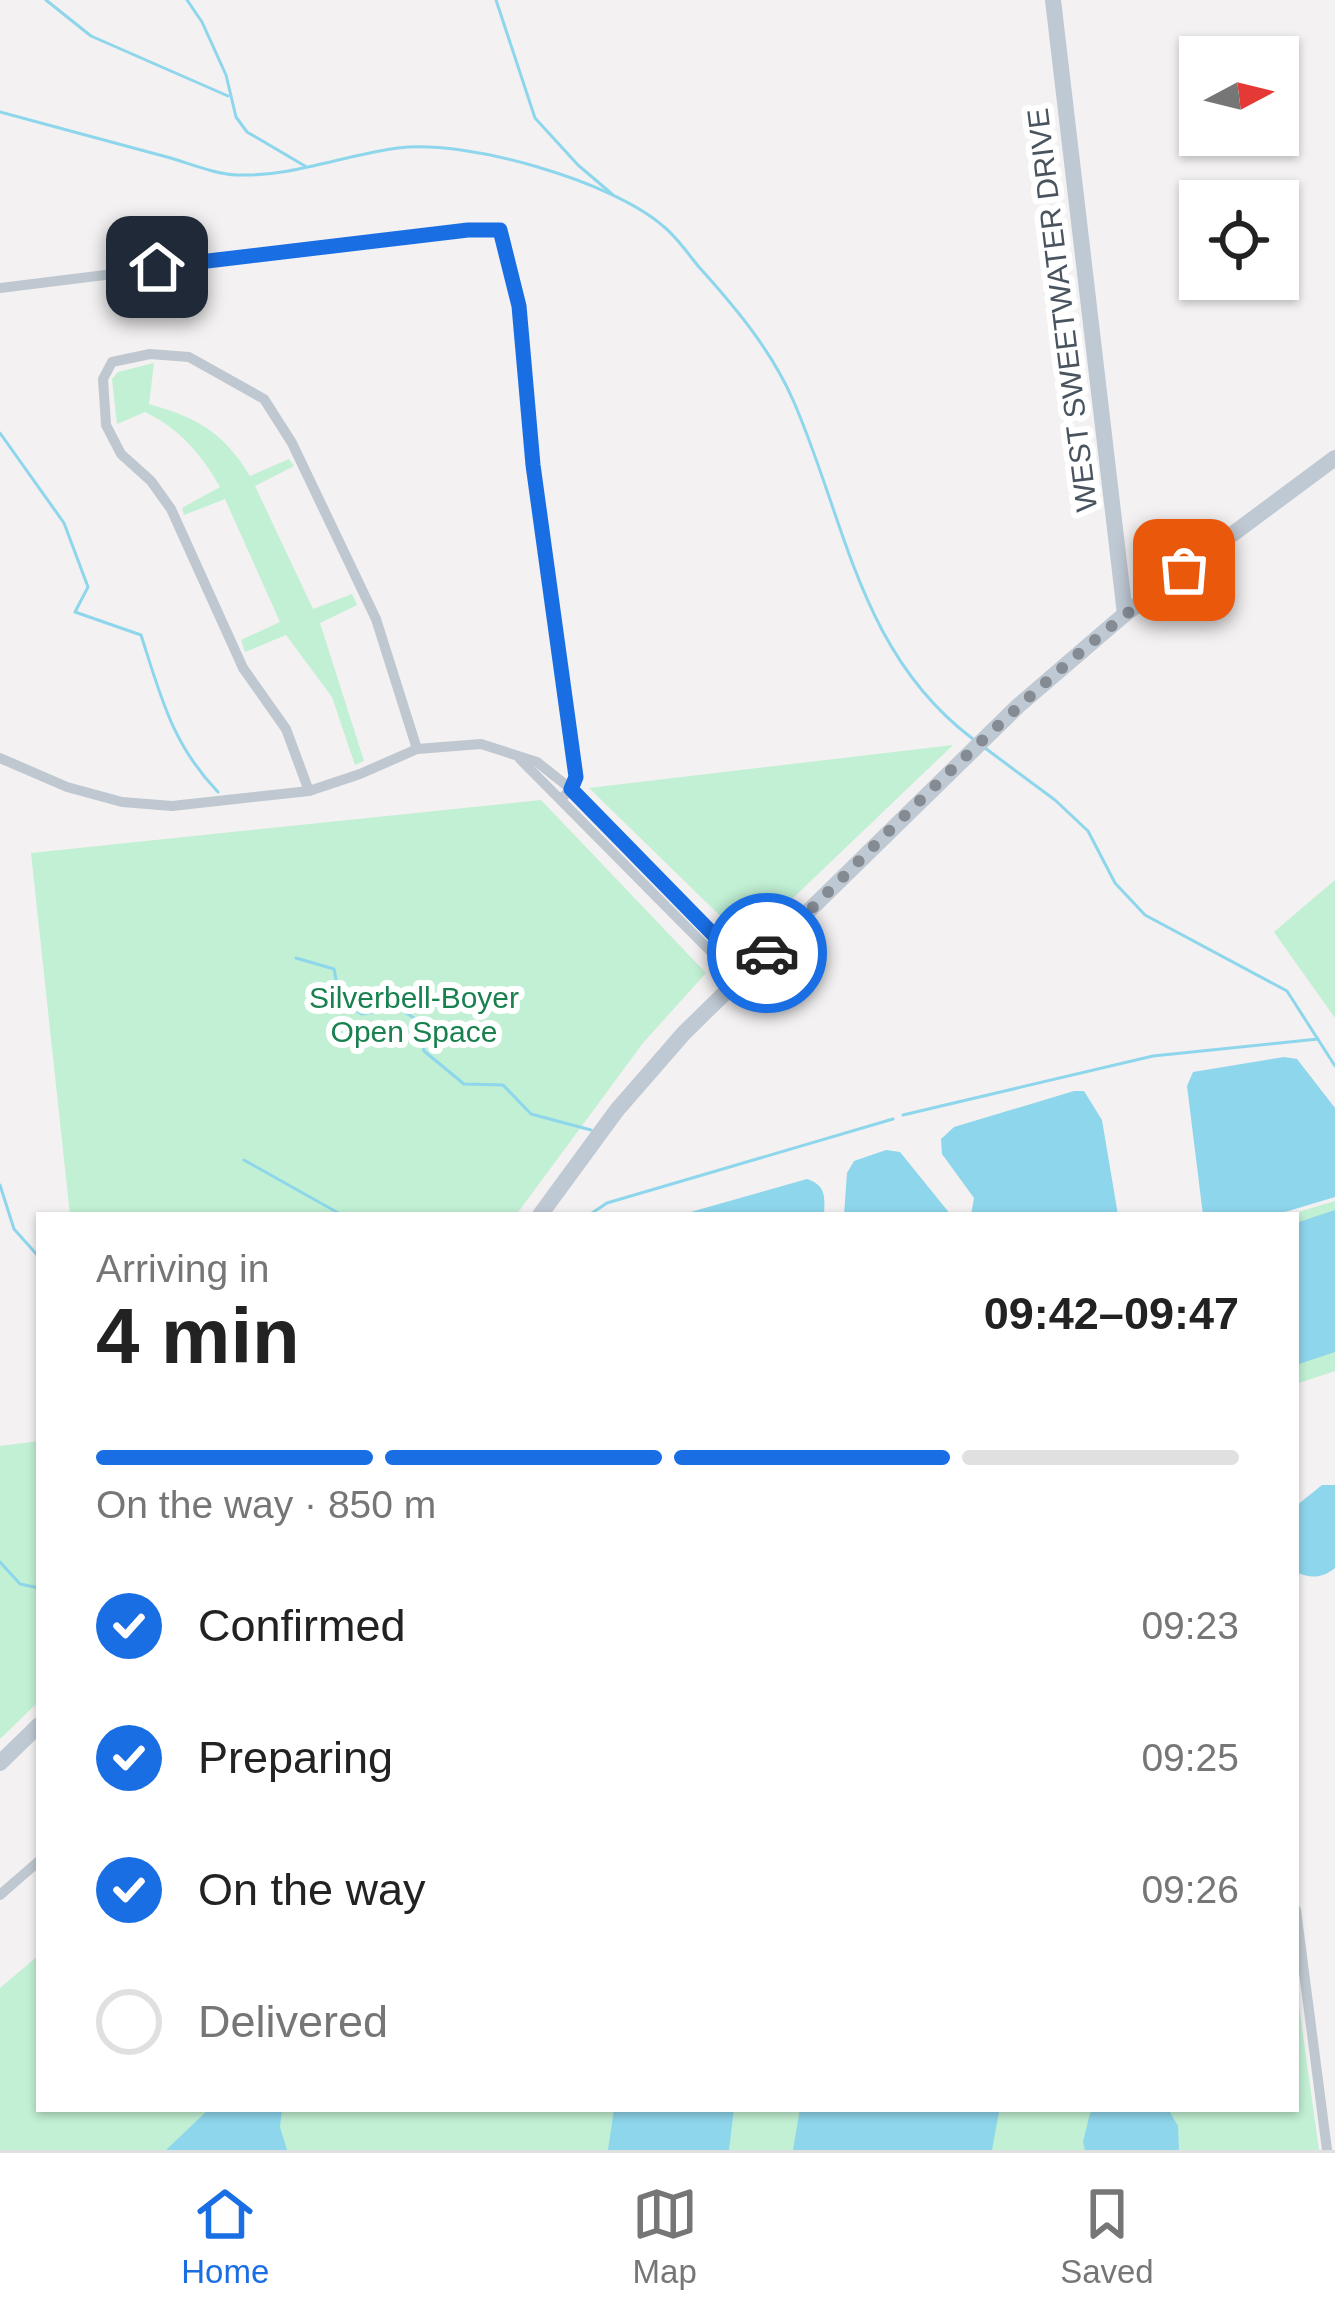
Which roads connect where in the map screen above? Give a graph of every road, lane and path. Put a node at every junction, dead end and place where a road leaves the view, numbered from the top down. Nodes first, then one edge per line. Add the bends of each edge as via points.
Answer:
1 (1053, 0) edge
2 (0, 288) edge
3 (1335, 458) edge
4 (1125, 614) junction
5 (417, 749) junction
6 (0, 758) edge
7 (309, 791) junction
8 (567, 794) junction
9 (744, 976) junction
10 (542, 1212) edge
11 (36, 1728) edge
12 (0, 1762) edge
13 (36, 1864) edge
14 (0, 1895) edge
15 (1299, 1933) edge
16 (1327, 2150) edge

1 - 4 main road, WEST SWEETWATER DRIVE
2 - 8 street via 500,230 519,306 576,777
3 - 4 main road
4 - 9 main road via 1018,706
5 - 7 street
5 - 7 street via 376,619 264,399 189,357 112,362 103,379 106,425 171,509 243,668 286,729
5 - 8 street via 481,744 537,762
6 - 7 street via 122,802 172,806
8 - 9 street
9 - 10 main road via 649,1071
11 - 12 main road
13 - 14 street
15 - 16 street

